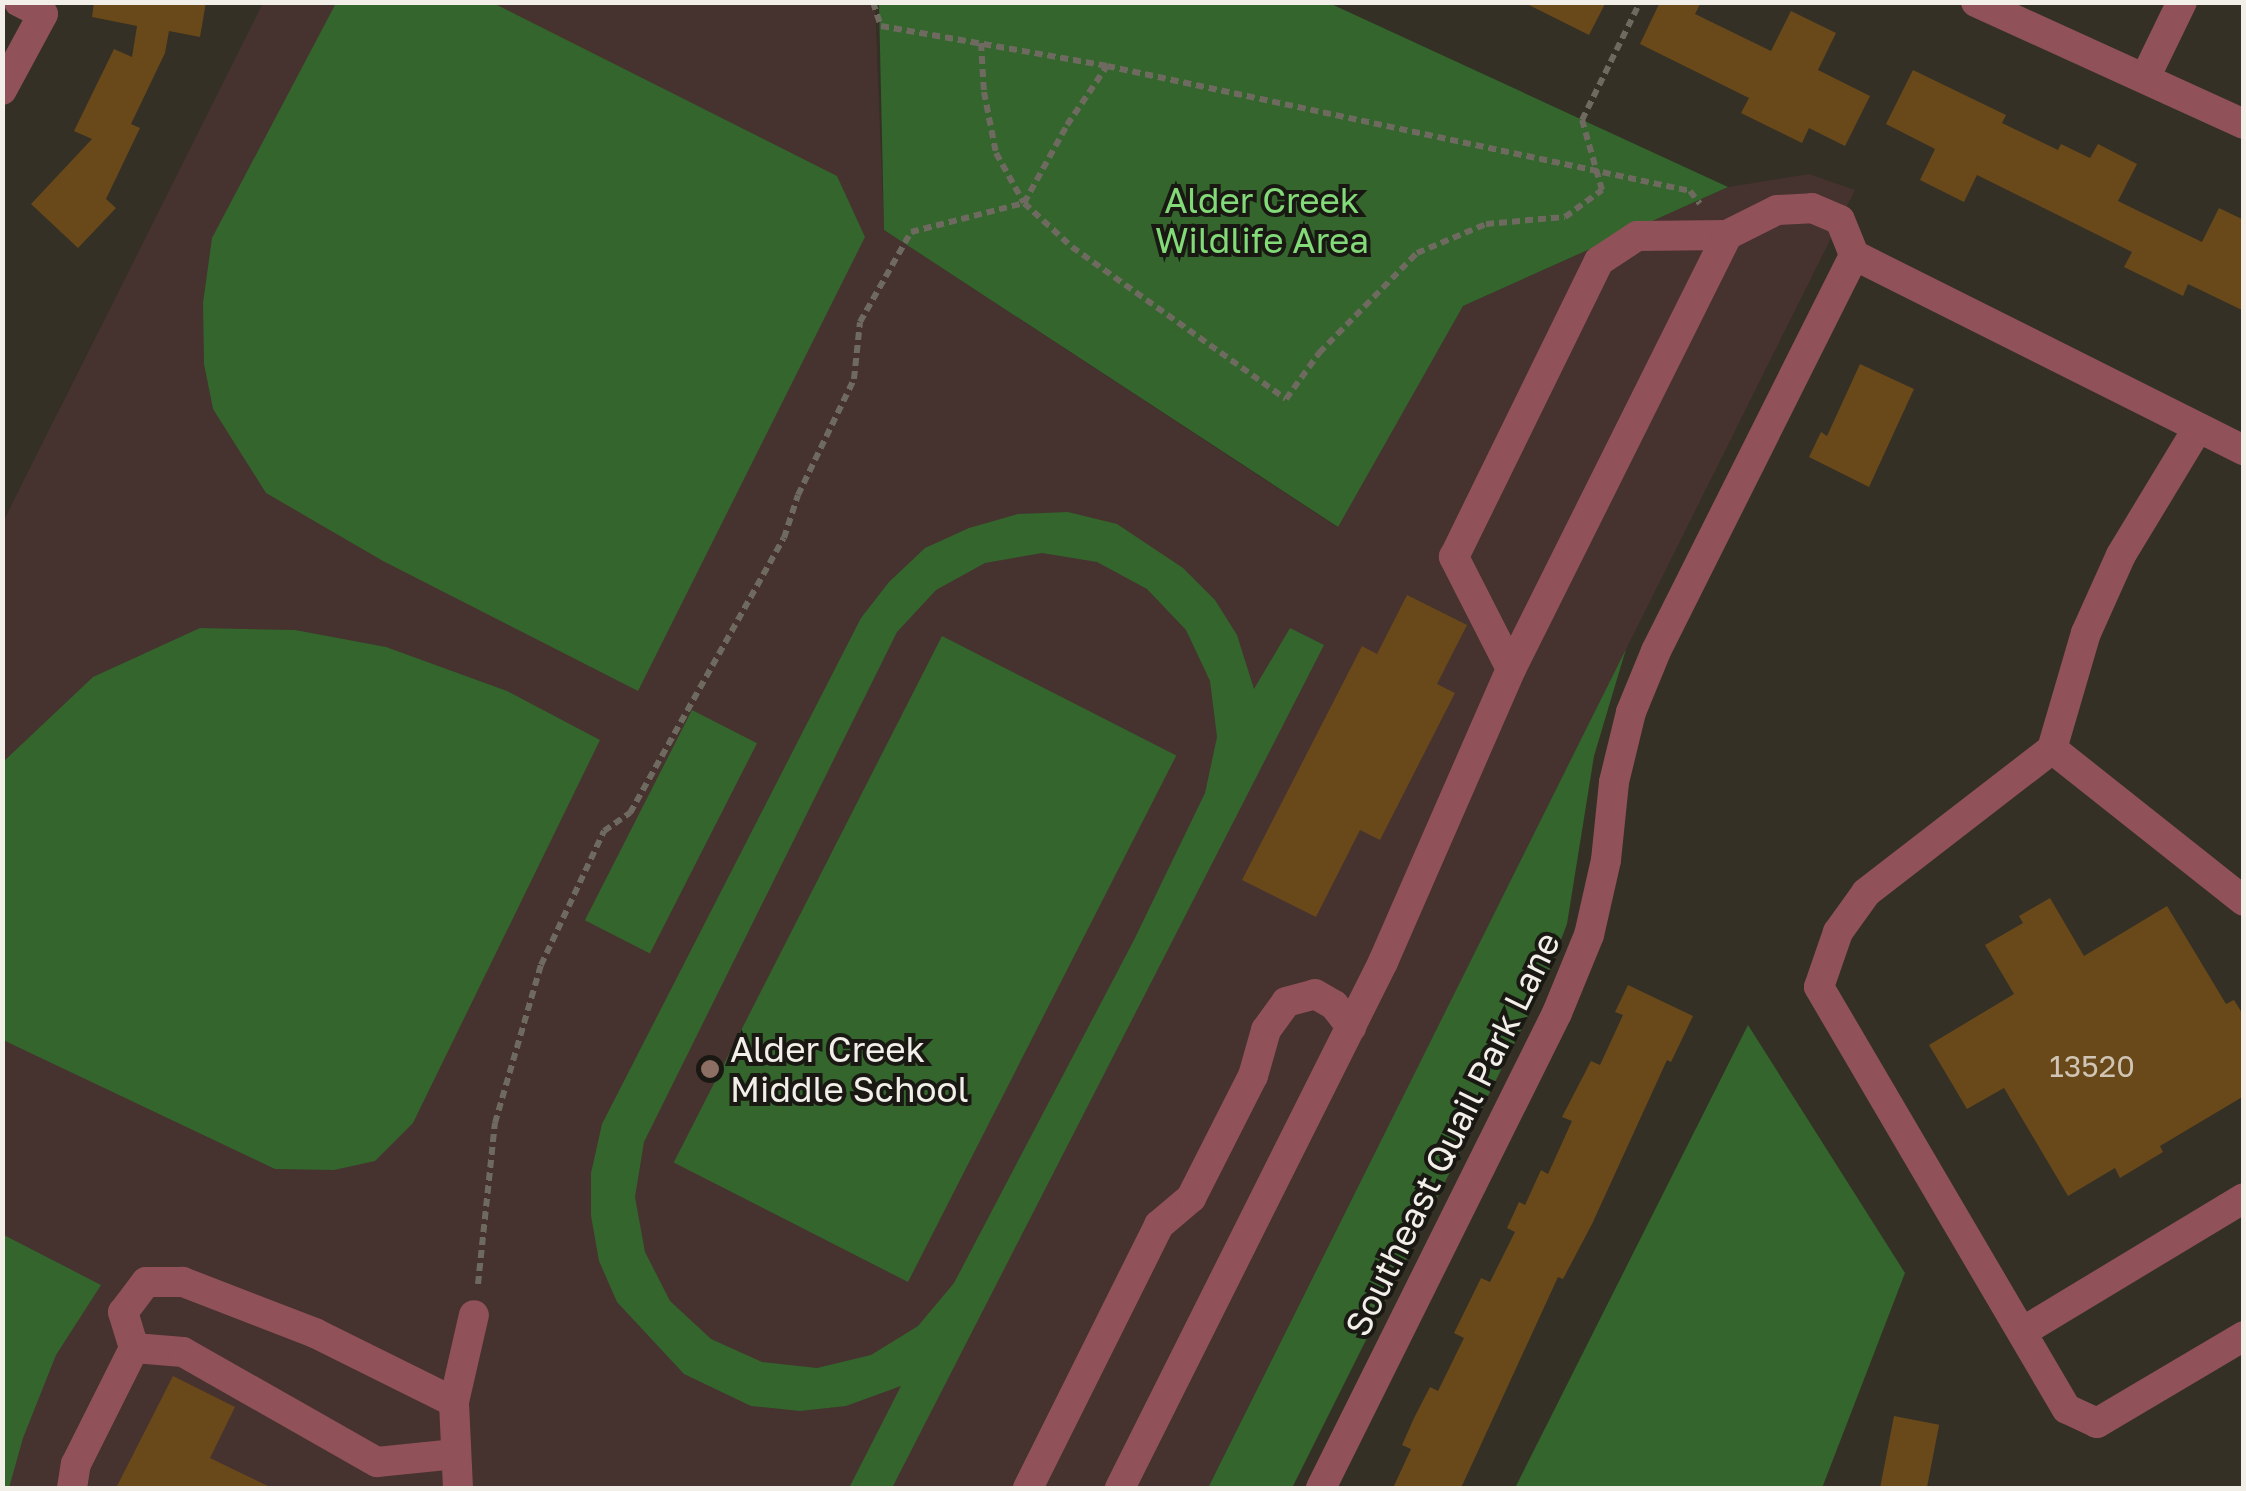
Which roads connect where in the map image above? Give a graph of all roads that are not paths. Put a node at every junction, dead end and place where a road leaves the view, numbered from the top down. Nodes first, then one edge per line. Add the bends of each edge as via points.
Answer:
1 (19, 2) edge
2 (1976, 2) edge
3 (2182, 2) edge
4 (2146, 76) junction
5 (2, 90) edge
6 (2244, 124) edge
7 (1727, 236) junction
8 (1854, 254) junction
9 (2198, 428) junction
10 (2244, 450) edge
11 (1511, 669) junction
12 (2052, 749) junction
13 (2244, 901) edge
14 (1351, 1027) junction
15 (2244, 1198) edge
16 (474, 1315) road end
17 (2022, 1332) junction
18 (2244, 1336) edge
19 (134, 1348) junction
20 (454, 1402) junction
21 (456, 1454) junction
22 (72, 1488) edge
23 (458, 1488) edge
24 (1028, 1488) edge
25 (1120, 1488) edge
26 (1321, 1488) edge

1 - 5 street via 42,14
2 - 4 street
3 - 4 street
4 - 6 street
7 - 8 street via 1777,210 1812,208 1840,220
7 - 11 street
7 - 11 street via 1638,236 1599,261 1454,557
8 - 9 street
8 - 26 street, Southeast Quail Park Lane via 1631,712 1589,935 1557,1013
9 - 10 street
9 - 12 street via 2121,555 2086,633
11 - 14 street
12 - 13 street
12 - 17 street via 1866,893 1838,932 1819,987
14 - 24 street via 1334,1005 1314,994 1286,1002 1266,1030 1252,1076 1190,1198 1160,1225
14 - 25 street
15 - 17 street
16 - 20 street
17 - 18 street via 2067,1409 2097,1423
19 - 20 street via 123,1312 146,1282 183,1282 314,1333
19 - 21 street via 184,1352 377,1462
19 - 22 street via 76,1464
20 - 21 street
21 - 23 street

